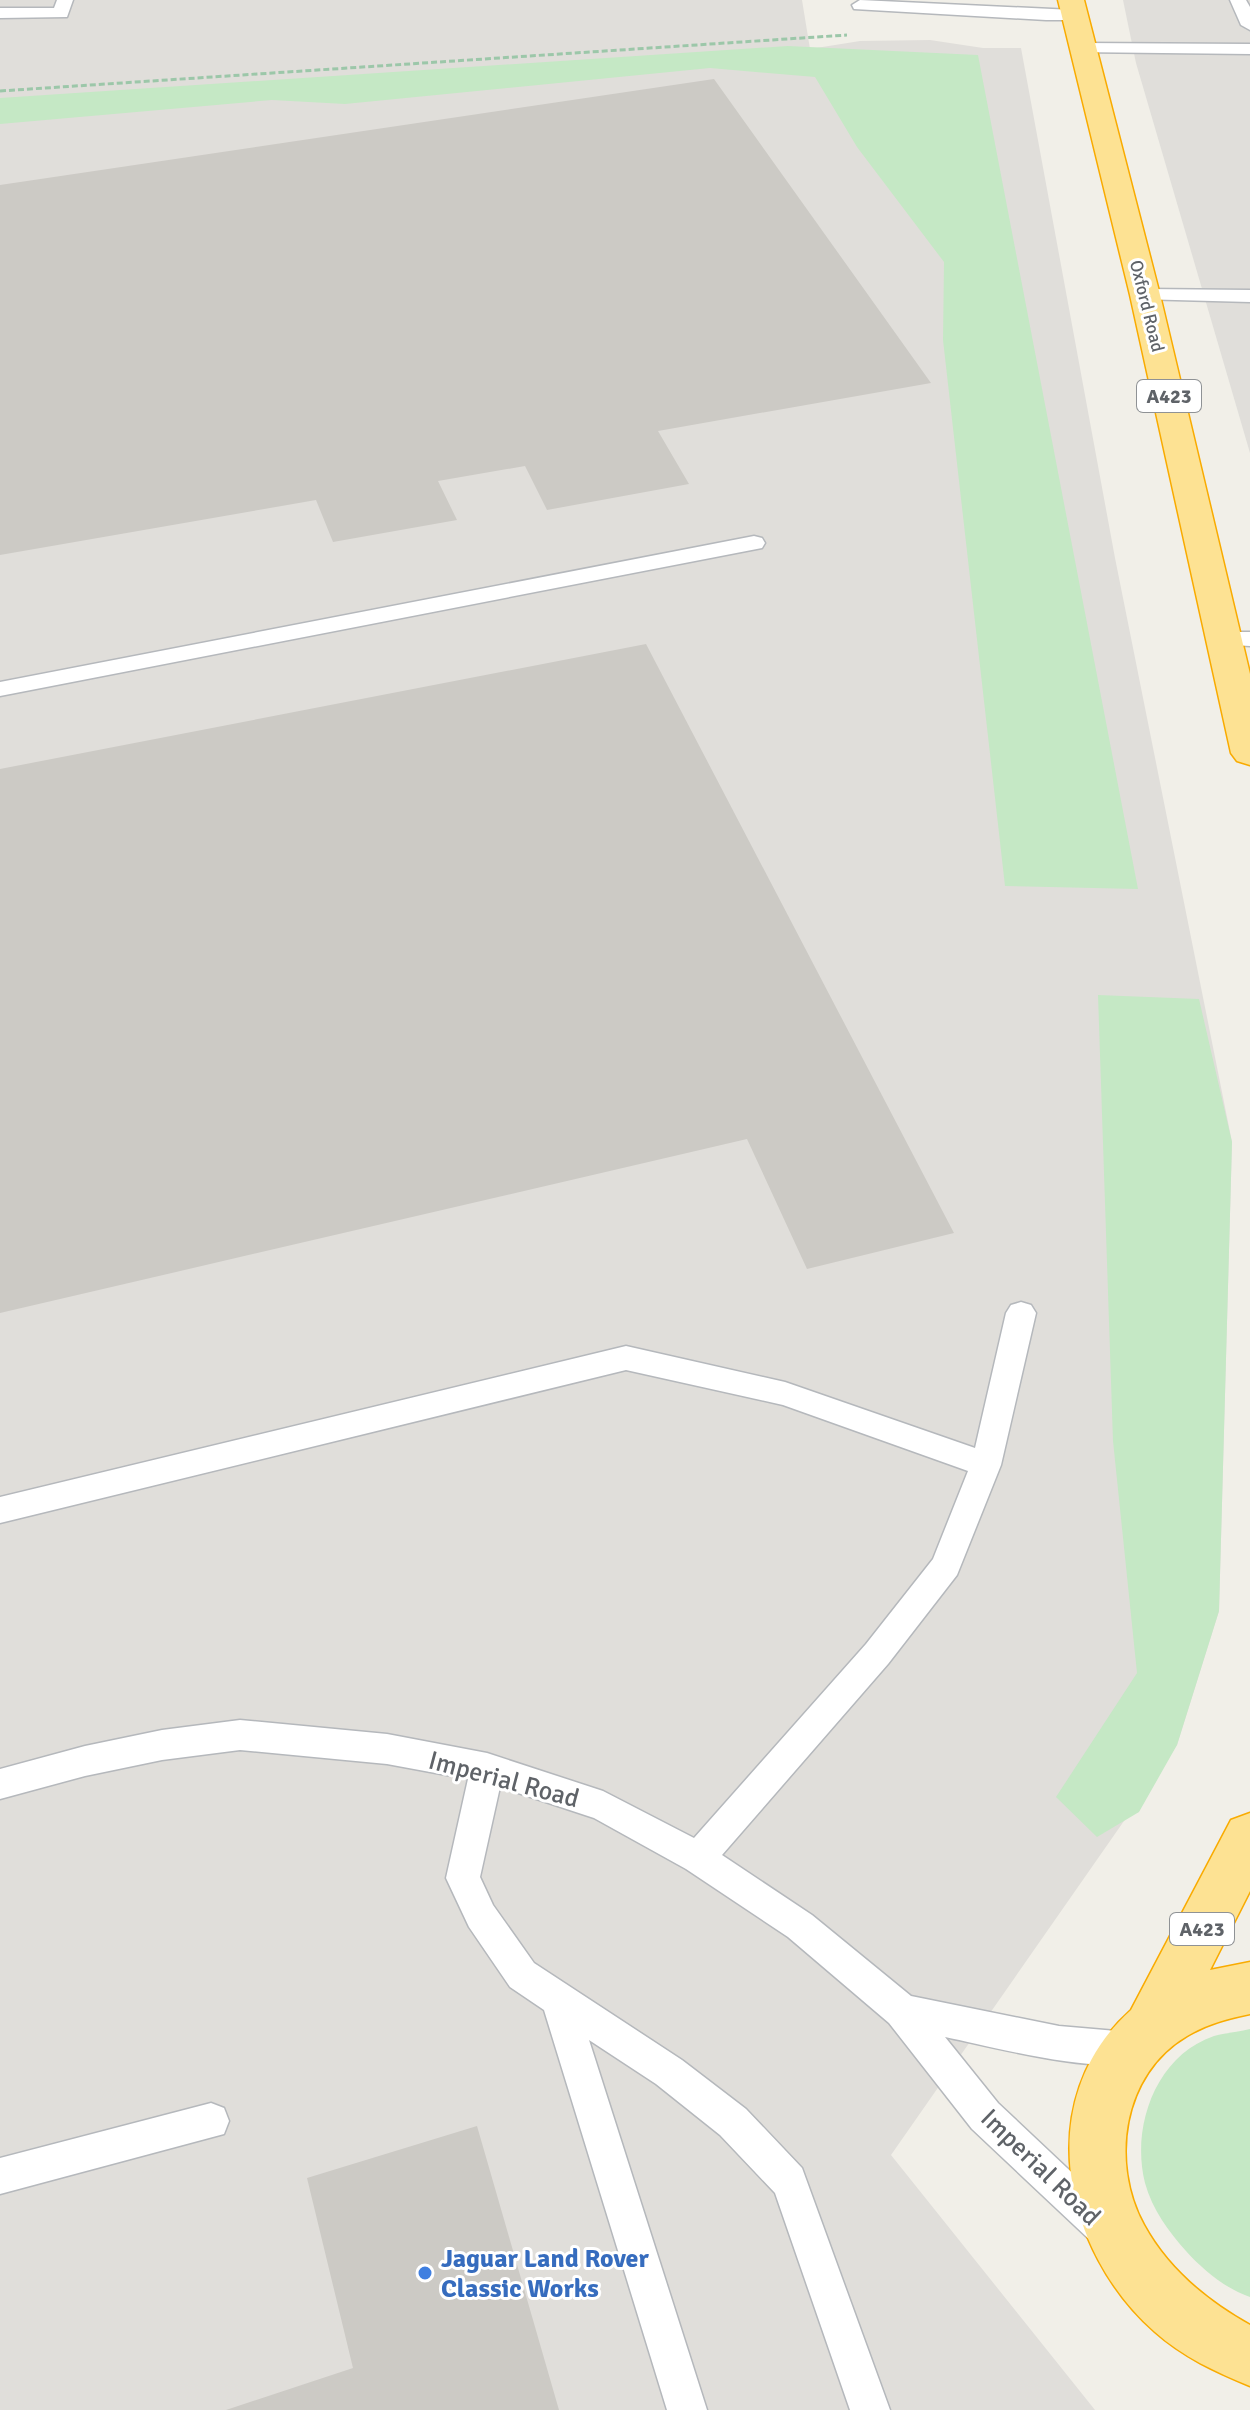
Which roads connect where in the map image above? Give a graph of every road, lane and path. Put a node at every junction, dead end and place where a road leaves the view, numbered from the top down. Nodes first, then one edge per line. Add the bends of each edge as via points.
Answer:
1 (65, 0) edge
2 (1238, 0) edge
3 (860, 5) dead end
4 (1072, 7) edge
5 (0, 13) edge
6 (1250, 25) edge
7 (853, 34) dead end
8 (1081, 48) junction
9 (1250, 49) edge
10 (0, 91) edge
11 (1145, 295) junction
12 (1250, 296) edge
13 (754, 543) dead end
14 (1238, 639) edge
15 (0, 689) edge
16 (1249, 738) edge
17 (1021, 1313) dead end
18 (986, 1465) junction
19 (0, 1510) edge
20 (487, 1768) junction
21 (0, 1784) edge
22 (1250, 1837) edge
23 (698, 1858) junction
24 (1250, 1988) edge
25 (559, 2001) junction
26 (902, 2011) junction
27 (1141, 2036) junction
28 (211, 2121) dead end
29 (0, 2176) edge
30 (1122, 2245) junction
31 (1250, 2356) edge
32 (687, 2410) edge
33 (870, 2410) edge

1 - 5 lane via 61,13
2 - 6 lane
3 - 4 lane via 1000,15
4 - 8 highway, Oxford Road / A423
7 - 10 path
8 - 9 lane
8 - 11 highway, Oxford Road / A423
11 - 12 lane
11 - 14 highway, Oxford Road / A423
13 - 15 lane
14 - 16 highway, Oxford Road / A423
17 - 18 lane
18 - 19 lane via 785,1394 626,1358
18 - 23 lane via 946,1566 877,1654
20 - 21 lane, Imperial Road via 387,1749 240,1735 162,1745
20 - 23 lane, Imperial Road via 603,1806
20 - 25 lane via 463,1878 481,1916 522,1975
22 - 27 highway, A423
23 - 26 lane, Imperial Road via 800,1926
24 - 27 highway via 1186,2003
25 - 32 lane
25 - 33 lane via 733,2122 789,2181
26 - 27 lane, Imperial Road via 1059,2043
26 - 30 lane, Imperial Road via 985,2116
27 - 30 highway via 1109,2082 1099,2120 1097,2161 1105,2203
28 - 29 lane
30 - 31 highway via 1175,2310 1209,2337

